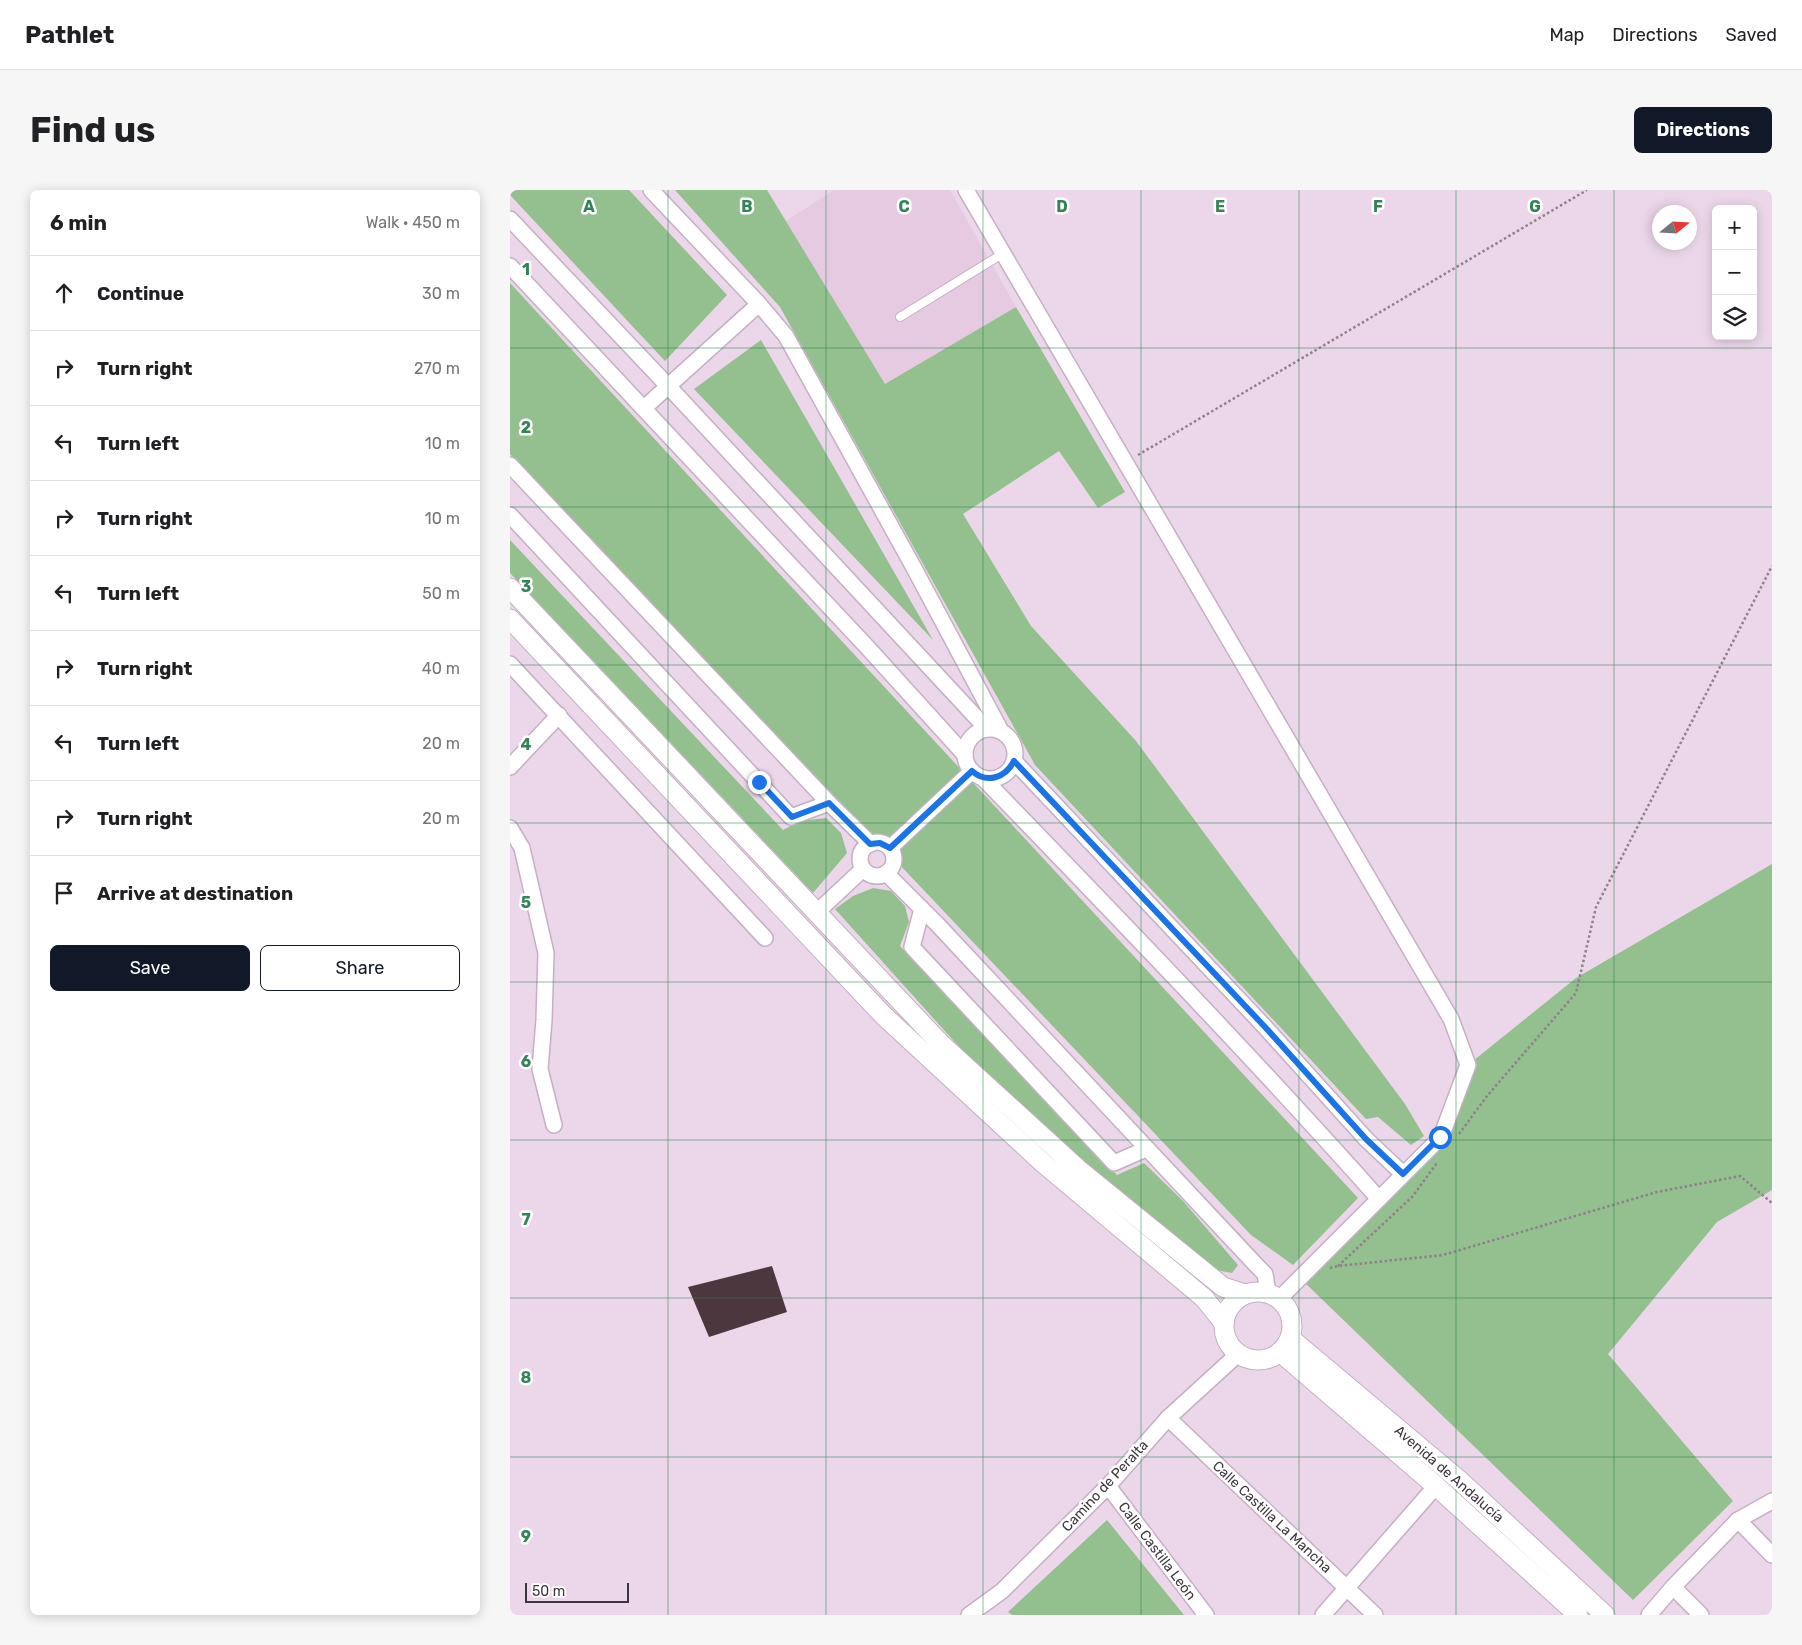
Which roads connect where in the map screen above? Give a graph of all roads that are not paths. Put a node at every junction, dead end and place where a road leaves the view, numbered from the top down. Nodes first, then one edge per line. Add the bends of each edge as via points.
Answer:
1 (651, 190) edge
2 (966, 190) edge
3 (510, 219) edge
4 (1002, 254) junction
5 (510, 266) edge
6 (759, 304) junction
7 (900, 317) dead end
8 (669, 387) junction
9 (644, 408) junction
10 (510, 465) edge
11 (510, 515) edge
12 (510, 588) edge
13 (510, 619) edge
14 (510, 664) edge
15 (559, 716) junction
16 (994, 730) junction
17 (965, 755) junction
18 (1014, 761) junction
19 (510, 767) edge
20 (977, 774) junction
21 (829, 803) junction
22 (510, 828) edge
23 (870, 844) junction
24 (890, 848) junction
25 (864, 869) junction
26 (886, 873) junction
27 (922, 909) junction
28 (816, 913) junction
29 (765, 938) dead end
30 (554, 1126) dead end
31 (1146, 1149) junction
32 (1403, 1174) junction
33 (1379, 1199) junction
34 (1245, 1294) junction
35 (1274, 1296) junction
36 (1224, 1323) junction
37 (1285, 1345) junction
38 (1238, 1354) junction
39 (1168, 1418) junction
40 (1108, 1486) junction
41 (1436, 1486) junction
42 (1772, 1501) edge
43 (1738, 1520) junction
44 (1772, 1555) edge
45 (1673, 1587) junction
46 (1347, 1588) junction
47 (974, 1614) edge
48 (1206, 1615) edge
49 (1323, 1615) edge
50 (1375, 1615) edge
51 (1578, 1615) edge
52 (1605, 1615) edge
53 (1649, 1615) edge
54 (1701, 1615) edge

1 - 6 street
2 - 4 street
3 - 8 street
4 - 7 lane
4 - 32 street via 1451,1019 1468,1065 1440,1137
5 - 9 street
6 - 8 street
6 - 16 street via 786,336 914,568
8 - 9 street
8 - 16 street
9 - 17 street
10 - 21 street
11 - 21 street via 792,817
12 - 28 street
13 - 36 street via 883,1015 1043,1163 1204,1298
14 - 15 street
15 - 19 street
15 - 29 street
16 - 17 street via 974,734 968,741
16 - 18 street via 1008,736 1014,744
17 - 20 street via 967,763
18 - 20 street via 1004,775 996,778
18 - 32 street via 1366,1139
20 - 24 street
20 - 33 street via 1161,962
21 - 23 street
22 - 30 street via 522,848 546,953 540,1069
23 - 24 street via 880,843
23 - 25 street via 860,859
24 - 26 street via 894,860
25 - 26 street via 875,876
25 - 28 street
26 - 27 street
27 - 31 street
27 - 31 street via 912,946 1114,1163
28 - 34 street via 941,1044 1078,1169 1223,1287
31 - 35 street via 1264,1274
32 - 33 street
33 - 35 street
34 - 35 street via 1253,1292
34 - 36 street via 1230,1306
35 - 37 street via 1286,1307 1290,1317 1292,1327
36 - 38 street via 1225,1335
37 - 38 street via 1270,1358 1248,1359
37 - 41 street, Avenida de Andalucía
37 - 52 street, Avenida de Andalucía via 1460,1480
38 - 39 street, Camino de Peralta
39 - 40 street, Camino de Peralta
39 - 46 street, Calle Castilla La Mancha
40 - 47 street, Camino de Peralta
40 - 48 street, Calle Castilla León
41 - 46 street
41 - 51 street, Avenida de Andalucía
42 - 43 street
43 - 44 street
43 - 45 street
45 - 53 street
45 - 54 street
46 - 49 street
46 - 50 street, Calle Castilla La Mancha

